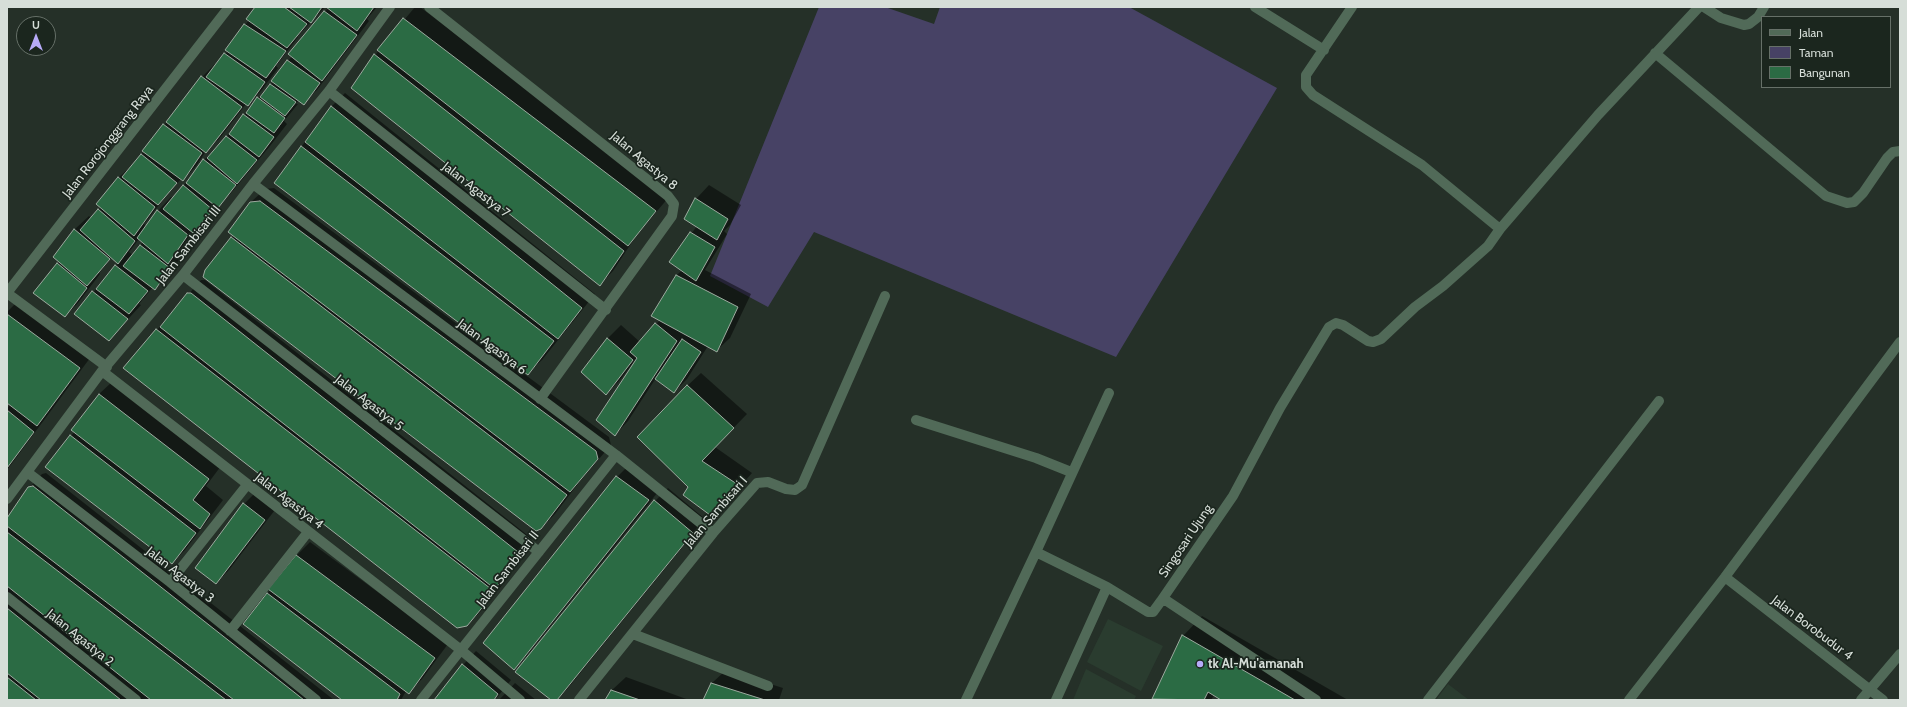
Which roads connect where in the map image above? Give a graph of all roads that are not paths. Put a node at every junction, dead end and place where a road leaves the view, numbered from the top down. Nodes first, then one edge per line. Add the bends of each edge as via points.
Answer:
1 (390, 7) edge
2 (428, 7) edge
3 (1255, 7) edge
4 (1352, 7) edge
5 (1699, 7) edge
6 (1704, 7) edge
7 (1764, 7) edge
8 (226, 8) edge
9 (1324, 50) junction
10 (1655, 53) junction
11 (329, 91) junction
12 (1899, 150) edge
13 (253, 184) junction
14 (1500, 229) junction
15 (183, 275) junction
16 (7, 293) edge
17 (885, 296) dead end
18 (606, 310) junction
19 (1900, 342) edge
20 (104, 369) junction
21 (1109, 393) dead end
22 (540, 399) junction
23 (1659, 401) dead end
24 (916, 420) dead end
25 (616, 455) junction
26 (27, 472) junction
27 (1071, 472) junction
28 (247, 485) junction
29 (7, 499) edge
30 (308, 532) junction
31 (713, 532) junction
32 (539, 552) junction
33 (1036, 552) junction
34 (1725, 577) junction
35 (170, 582) junction
36 (1107, 587) junction
37 (7, 597) edge
38 (1161, 602) junction
39 (230, 631) junction
40 (633, 634) junction
41 (461, 650) junction
42 (1900, 654) edge
43 (768, 686) dead end
44 (1870, 689) junction
45 (136, 700) edge
46 (316, 700) edge
47 (421, 700) edge
48 (520, 700) edge
49 (579, 700) edge
50 (966, 700) edge
51 (1056, 700) edge
52 (1316, 700) edge
53 (1428, 700) edge
54 (1629, 700) edge
55 (1861, 700) edge
56 (1883, 700) edge

1 - 11 street, Jalan Sambisari III
2 - 18 street, Jalan Agastya 8 via 668,196 674,204 672,216
3 - 9 street
4 - 9 street
5 - 10 street
6 - 7 street via 1721,18 1744,25 1758,17
8 - 16 street, Jalan Rorojonggrang Raya
9 - 14 street via 1306,75 1306,87 1422,165
10 - 12 street via 1826,196 1847,203 1854,202 1887,158
10 - 14 street via 1598,114
11 - 13 street, Jalan Sambisari III
11 - 18 street, Jalan Agastya 7
13 - 15 street, Jalan Sambisari III
13 - 22 street, Jalan Agastya 6
14 - 38 street, Singosari Ujung via 1476,258 1415,307 1381,339 1368,341 1336,323 1329,327 1280,408 1233,496
15 - 20 street, Jalan Sambisari III
15 - 32 street, Jalan Agastya 5
16 - 20 street, Jalan Agastya 4
17 - 31 street, Jalan Sambisari I via 802,485 795,490 768,482 757,483
18 - 22 street, Jalan Agastya 8
19 - 34 street
20 - 26 street, Jalan Sambisari III
20 - 28 street, Jalan Agastya 4
21 - 27 street
22 - 25 street, Jalan Agastya 6
23 - 53 street
24 - 27 street via 1036,458
25 - 31 street, Jalan Agastya 6
25 - 32 street, Jalan Sambisari II
26 - 29 street, Jalan Sambisari III
26 - 35 street, Jalan Agastya 3
27 - 33 street
28 - 30 street, Jalan Agastya 4
28 - 35 street
30 - 39 street
30 - 41 street, Jalan Agastya 4
31 - 40 street, Jalan Sambisari I
32 - 41 street, Jalan Sambisari II
33 - 36 street
33 - 50 street
34 - 44 street, Jalan Borobudur 4
34 - 54 street
35 - 39 street, Jalan Agastya 3
36 - 38 street via 1148,612 1153,612
36 - 51 street
37 - 45 street, Jalan Agastya 2
38 - 52 street via 1167,602
39 - 46 street, Jalan Agastya 3
40 - 43 street
40 - 49 street, Jalan Sambisari I
41 - 47 street, Jalan Sambisari II
41 - 48 street, Jalan Agastya 4
42 - 44 street
44 - 55 street
44 - 56 street, Jalan Borobudur 4

